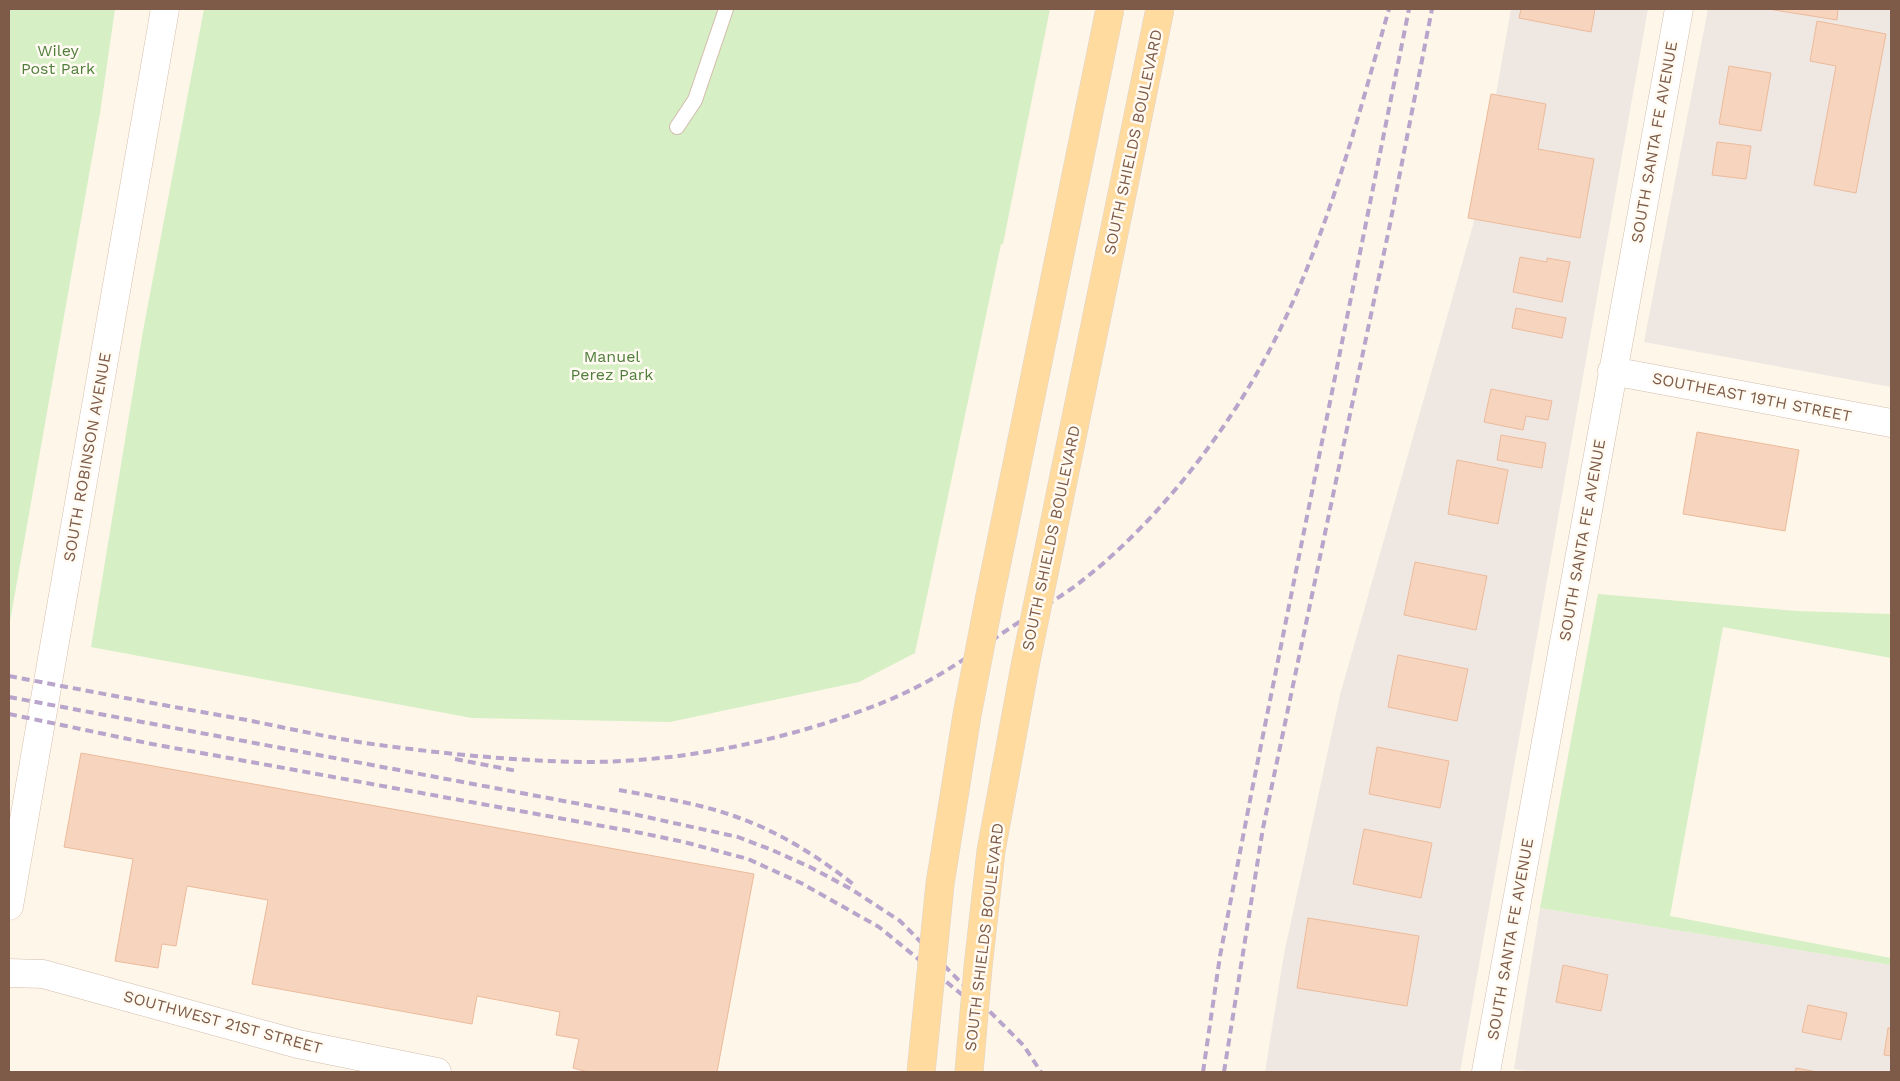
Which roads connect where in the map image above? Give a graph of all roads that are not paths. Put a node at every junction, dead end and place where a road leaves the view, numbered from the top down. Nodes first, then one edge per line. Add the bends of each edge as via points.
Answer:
1 (165, 9) edge
2 (726, 9) edge
3 (1110, 9) edge
4 (1160, 9) edge
5 (1679, 9) edge
6 (677, 127) dead end
7 (1612, 371) junction
8 (1891, 423) edge
9 (9, 906) edge
10 (9, 973) edge
11 (437, 1072) edge
12 (921, 1072) edge
13 (969, 1072) edge
14 (1486, 1072) edge

1 - 9 street, SOUTH ROBINSON AVENUE
2 - 6 lane via 695,100
3 - 12 main road, bridge via 967,715 940,884
4 - 13 main road, SOUTH SHIELDS BOULEVARD, bridge via 1025,666 993,841
5 - 7 street, SOUTH SANTA FE AVENUE
7 - 8 street, SOUTHEAST 19TH STREET
7 - 14 street, SOUTH SANTA FE AVENUE
10 - 11 street, SOUTHWEST 21ST STREET via 43,974 298,1044

